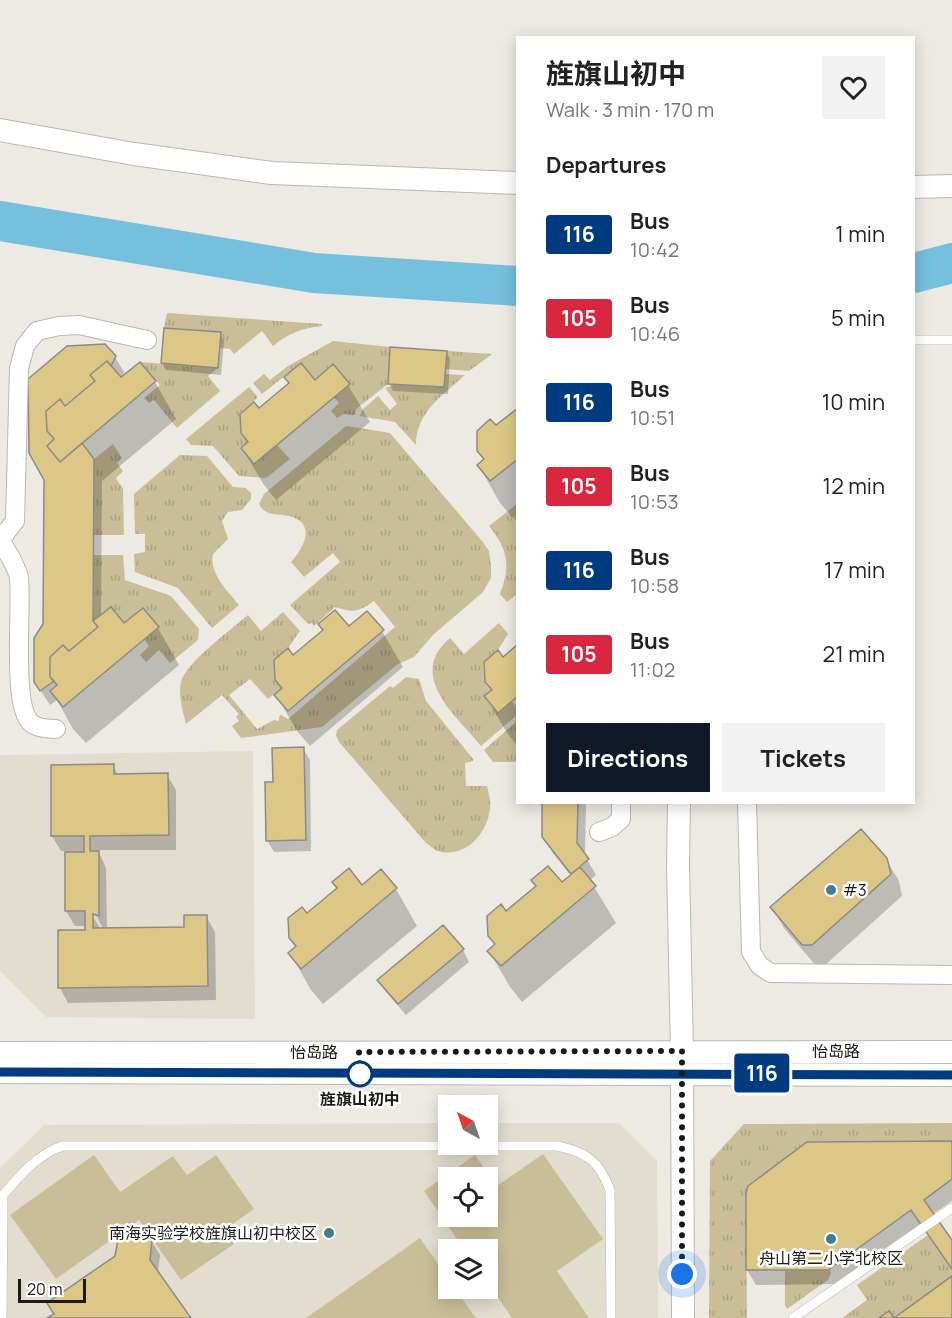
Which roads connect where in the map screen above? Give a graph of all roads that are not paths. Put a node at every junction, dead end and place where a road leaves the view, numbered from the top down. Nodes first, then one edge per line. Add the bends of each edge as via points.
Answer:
1 (0, 130) edge
2 (516, 183) edge
3 (952, 186) edge
4 (915, 187) edge
5 (147, 340) dead end
6 (915, 340) edge
7 (952, 340) edge
8 (0, 540) edge
9 (56, 729) dead end
10 (621, 804) edge
11 (679, 804) edge
12 (747, 804) edge
13 (599, 831) dead end
14 (952, 975) edge
15 (952, 1052) edge
16 (0, 1053) edge
17 (682, 1062) junction
18 (0, 1072) edge
19 (952, 1075) edge
20 (952, 1208) edge
21 (2, 1318) edge
22 (611, 1318) edge
23 (683, 1318) edge
24 (793, 1318) edge

1 - 2 street via 272,173
3 - 4 street
5 - 8 street via 79,325 37,331 25,346 19,368 15,521
6 - 7 lane
8 - 9 street via 19,576 24,713 31,723
10 - 13 street via 621,819
11 - 17 street
12 - 14 street via 752,952 760,966 771,973
15 - 17 street, 怡岛路
16 - 17 street, 怡岛路
17 - 18 street via 204,1074
17 - 19 street
17 - 23 street
20 - 24 lane
21 - 22 lane via 3,1195 34,1162 62,1146 557,1146 584,1153 605,1175 610,1190

